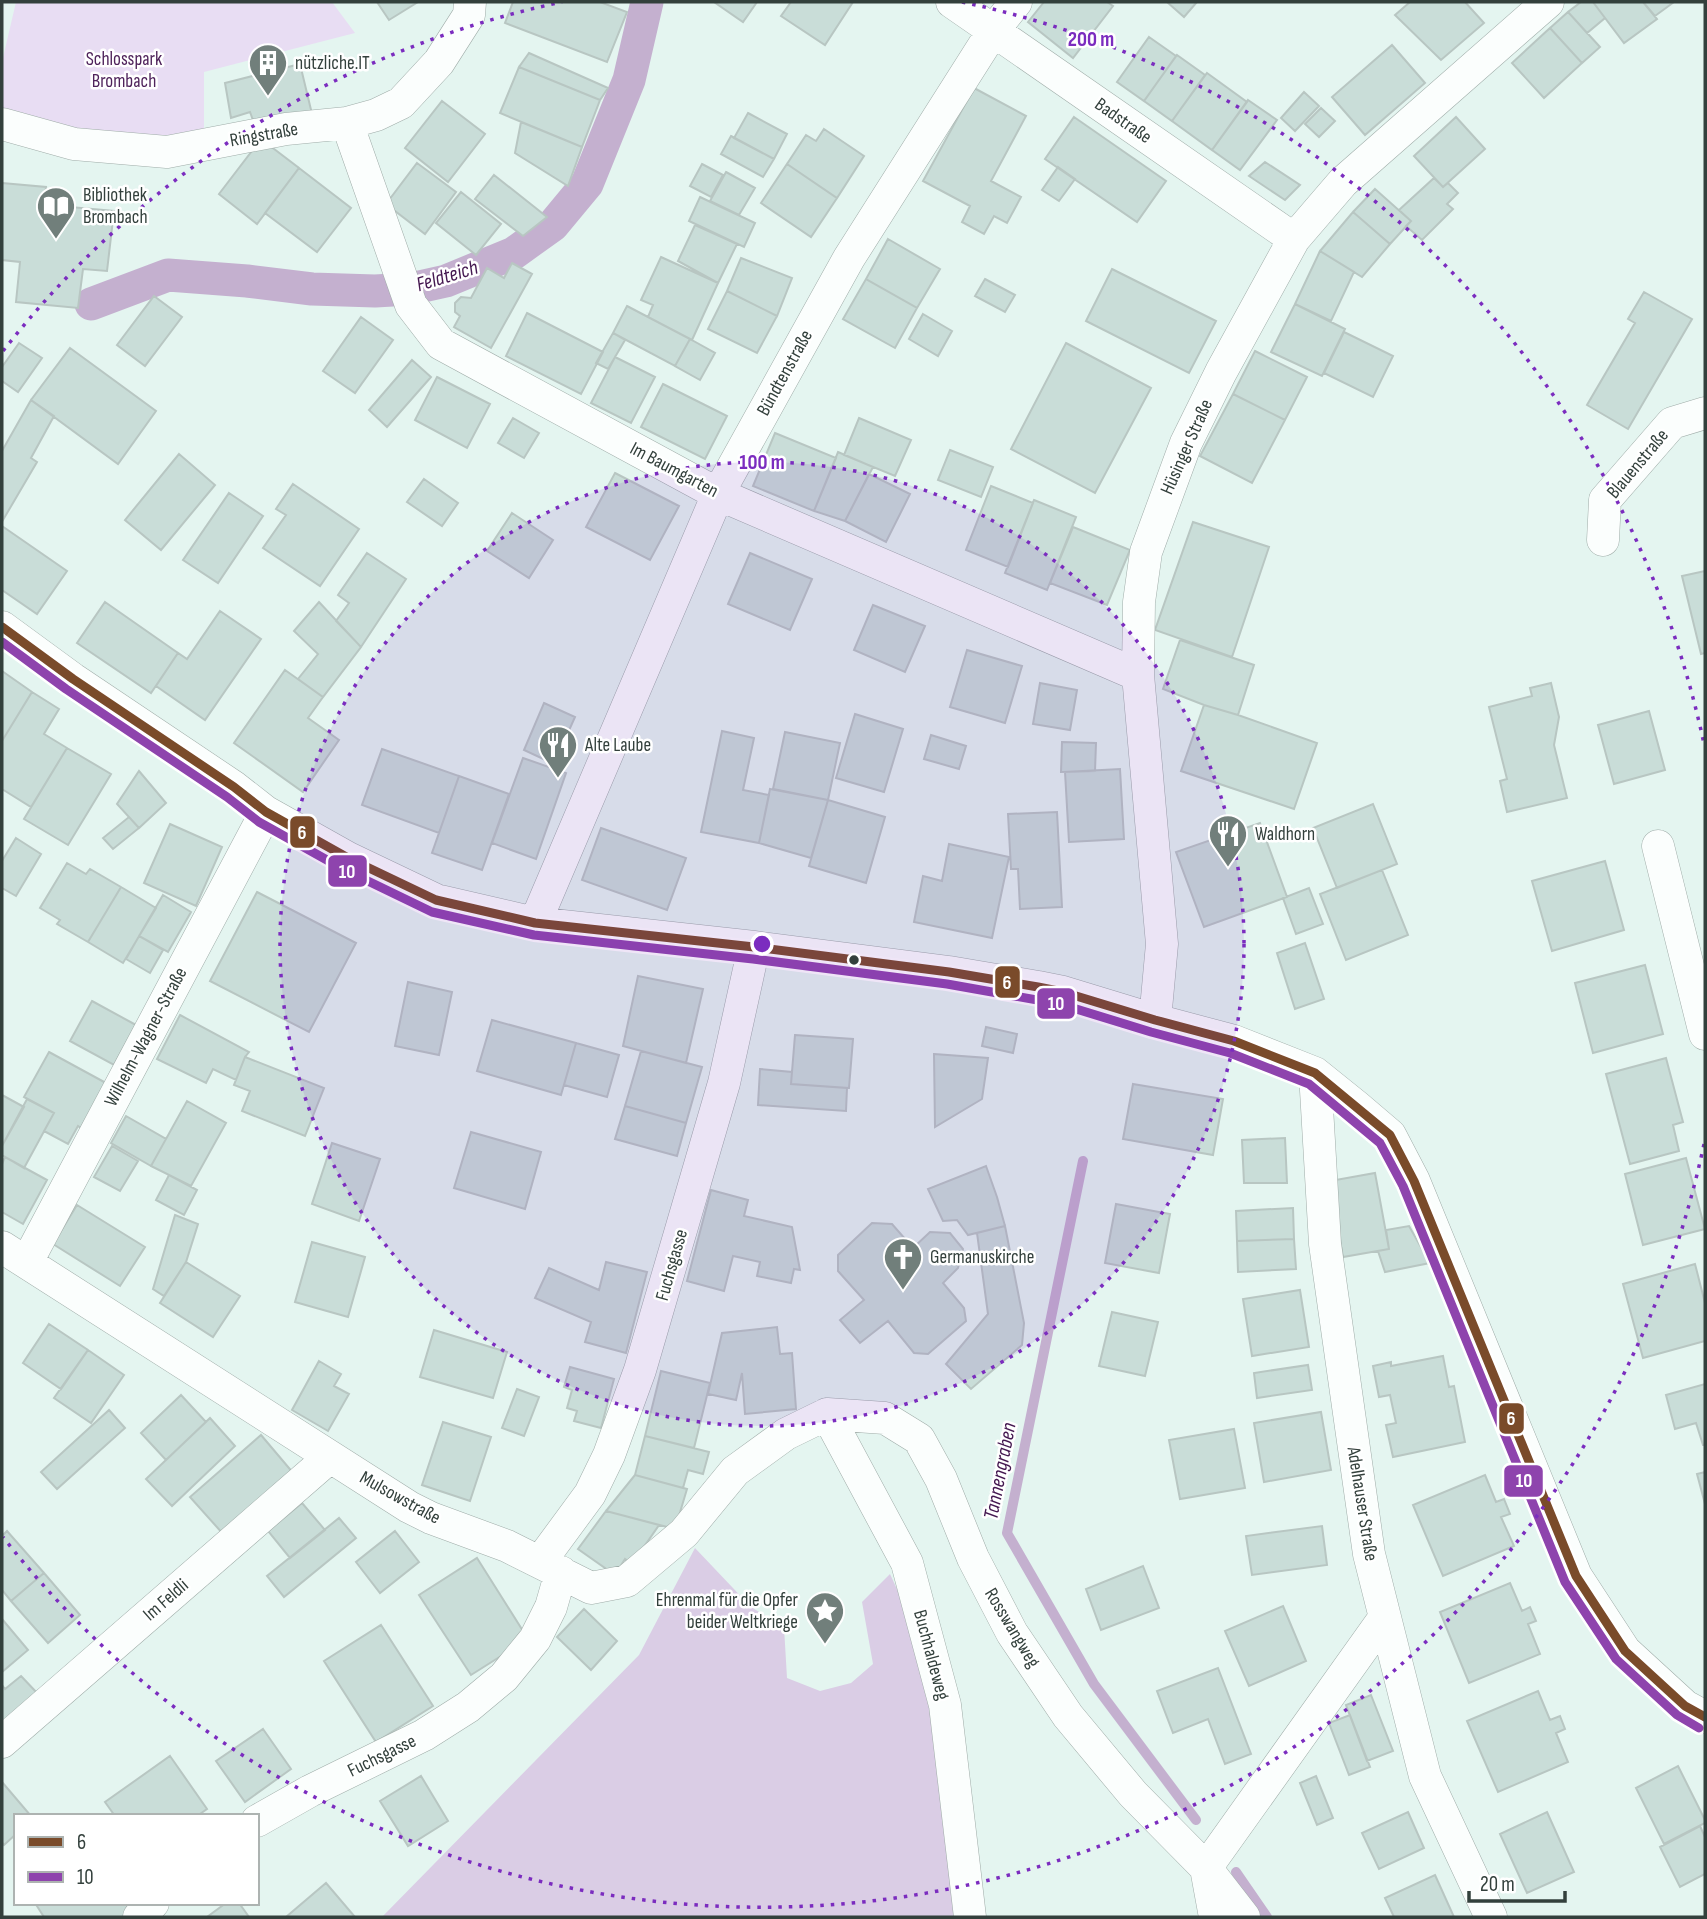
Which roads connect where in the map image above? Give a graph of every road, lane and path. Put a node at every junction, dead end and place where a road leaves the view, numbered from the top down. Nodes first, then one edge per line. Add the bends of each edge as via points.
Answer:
1 (470, 2) edge
2 (952, 2) edge
3 (1016, 2) edge
4 (1548, 2) edge
5 (993, 31) junction
6 (347, 123) junction
7 (2, 124) edge
8 (1294, 239) junction
9 (1705, 413) edge
10 (718, 494) junction
11 (1603, 540) dead end
12 (2, 627) edge
13 (1138, 676) junction
14 (266, 812) junction
15 (1658, 846) dead end
16 (535, 923) junction
17 (754, 947) junction
18 (1155, 1020) junction
19 (1705, 1034) edge
20 (1315, 1073) junction
21 (14, 1254) edge
22 (827, 1414) junction
23 (330, 1457) junction
24 (551, 1567) junction
25 (1385, 1617) junction
26 (1705, 1717) edge
27 (2, 1742) edge
28 (259, 1820) edge
29 (1206, 1868) junction
30 (970, 1917) edge
31 (1215, 1917) edge
32 (1244, 1917) edge
33 (1491, 1917) edge

1 - 6 street, Ringstraße via 468,15 439,62 401,103
2 - 5 street, Badstraße
3 - 5 street, Bündtenstraße
4 - 8 street, Hüsinger Straße via 1343,182
5 - 8 street, Badstraße
5 - 10 street, Bündtenstraße via 849,257
6 - 7 street, Ringstraße via 286,129 167,152 74,144
6 - 10 street, Im Baumgarten via 405,288 423,323 441,344
8 - 13 street, Hüsinger Straße via 1215,384 1158,514 1146,552 1139,602
9 - 11 street, Blauenstraße via 1672,423 1605,500
10 - 13 street, Im Baumgarten
10 - 16 street, Bündtenstraße
12 - 14 street
13 - 18 street, Hüsinger Straße via 1162,944
14 - 16 street via 436,900
14 - 21 street, Wilhelm-Wagner-Straße
15 - 19 street
16 - 17 street
17 - 18 street via 1038,987
17 - 24 street, Fuchsgasse via 724,1083 640,1370 609,1455
18 - 20 street via 1234,1041
20 - 25 street, Adelhauser Straße via 1325,1244 1369,1554
20 - 26 street via 1390,1135 1414,1181 1576,1576 1625,1651 1685,1706
21 - 23 street, Mulsowstraße
22 - 24 street, Mulsowstraße via 786,1434 736,1471 684,1533 627,1581 591,1588
22 - 29 street, Rosswangweg via 885,1418 919,1439 1012,1633 1068,1716 1133,1794
22 - 30 street, Buchhaldeweg via 907,1563 945,1705
23 - 24 street, Mulsowstraße via 431,1518
23 - 27 street, Im Feldli
24 - 28 street, Fuchsgasse via 551,1607 535,1639 504,1677 424,1735
25 - 29 street
25 - 33 street, Adelhauser Straße via 1425,1776
29 - 31 street
29 - 32 street, Rosswangweg

